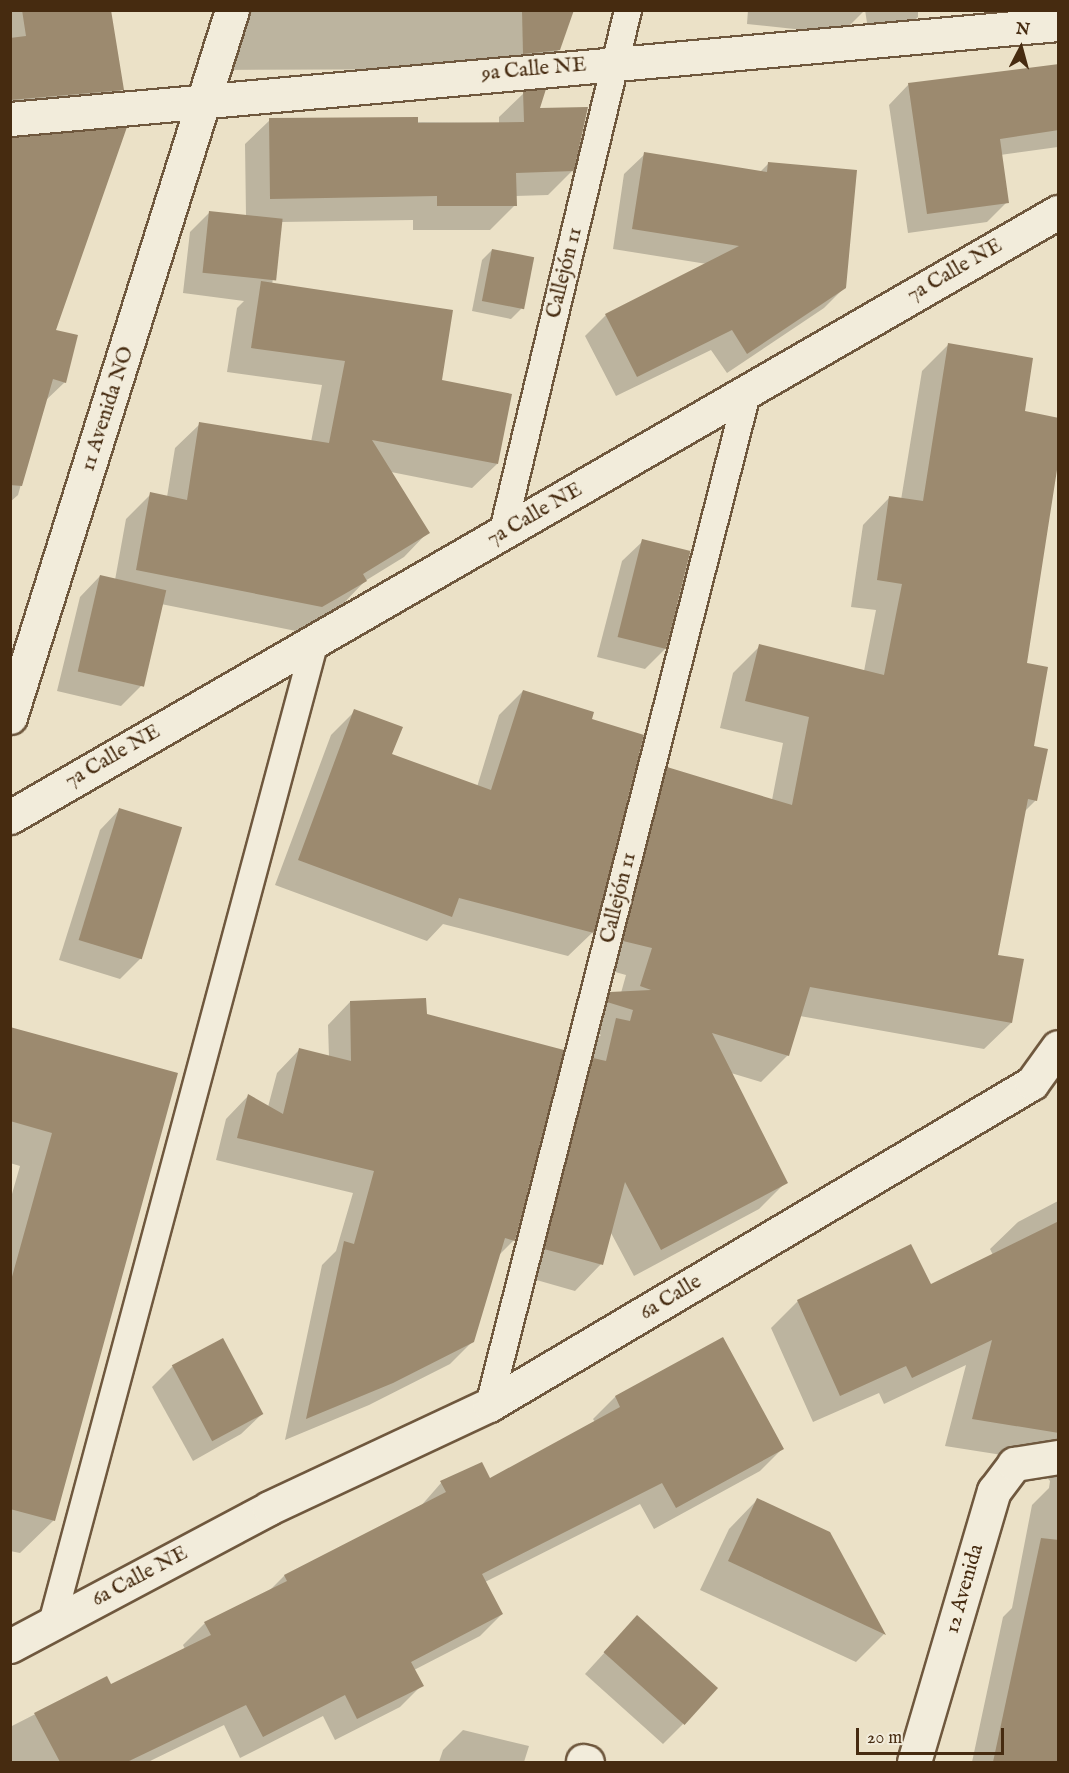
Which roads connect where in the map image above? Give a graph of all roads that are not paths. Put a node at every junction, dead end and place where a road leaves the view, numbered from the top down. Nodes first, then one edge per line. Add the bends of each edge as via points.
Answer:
1 (232, 10) edge
2 (628, 10) edge
3 (1059, 24) edge
4 (616, 63) junction
5 (206, 101) junction
6 (10, 119) edge
7 (1059, 212) edge
8 (748, 390) junction
9 (502, 535) junction
10 (316, 638) junction
11 (10, 717) edge
12 (10, 817) edge
13 (1056, 1052) edge
14 (489, 1405) junction
15 (1059, 1457) edge
16 (269, 1508) joint
17 (52, 1623) junction
18 (10, 1646) edge
19 (914, 1762) edge

1 - 5 street, 11 Avenida NO
2 - 4 lane, Callejón 11
3 - 4 street, 9a Calle NE
4 - 5 street, 9a Calle NE
4 - 9 lane, Callejón 11
5 - 6 street, 9a Calle NE
5 - 11 street, 11 Avenida NO
7 - 8 street, 7a Calle NE
8 - 9 street, 7a Calle NE
8 - 14 lane, Callejón 11
9 - 10 street, 7a Calle NE
10 - 12 street, 7a Calle NE
10 - 17 lane
13 - 14 street, 6a Calle via 1032,1083
14 - 16 street, 6a Calle
15 - 19 street, 12 Avenida via 1014,1464 994,1491
16 - 17 street, 6a Calle NE
17 - 18 street, 6a Calle NE

